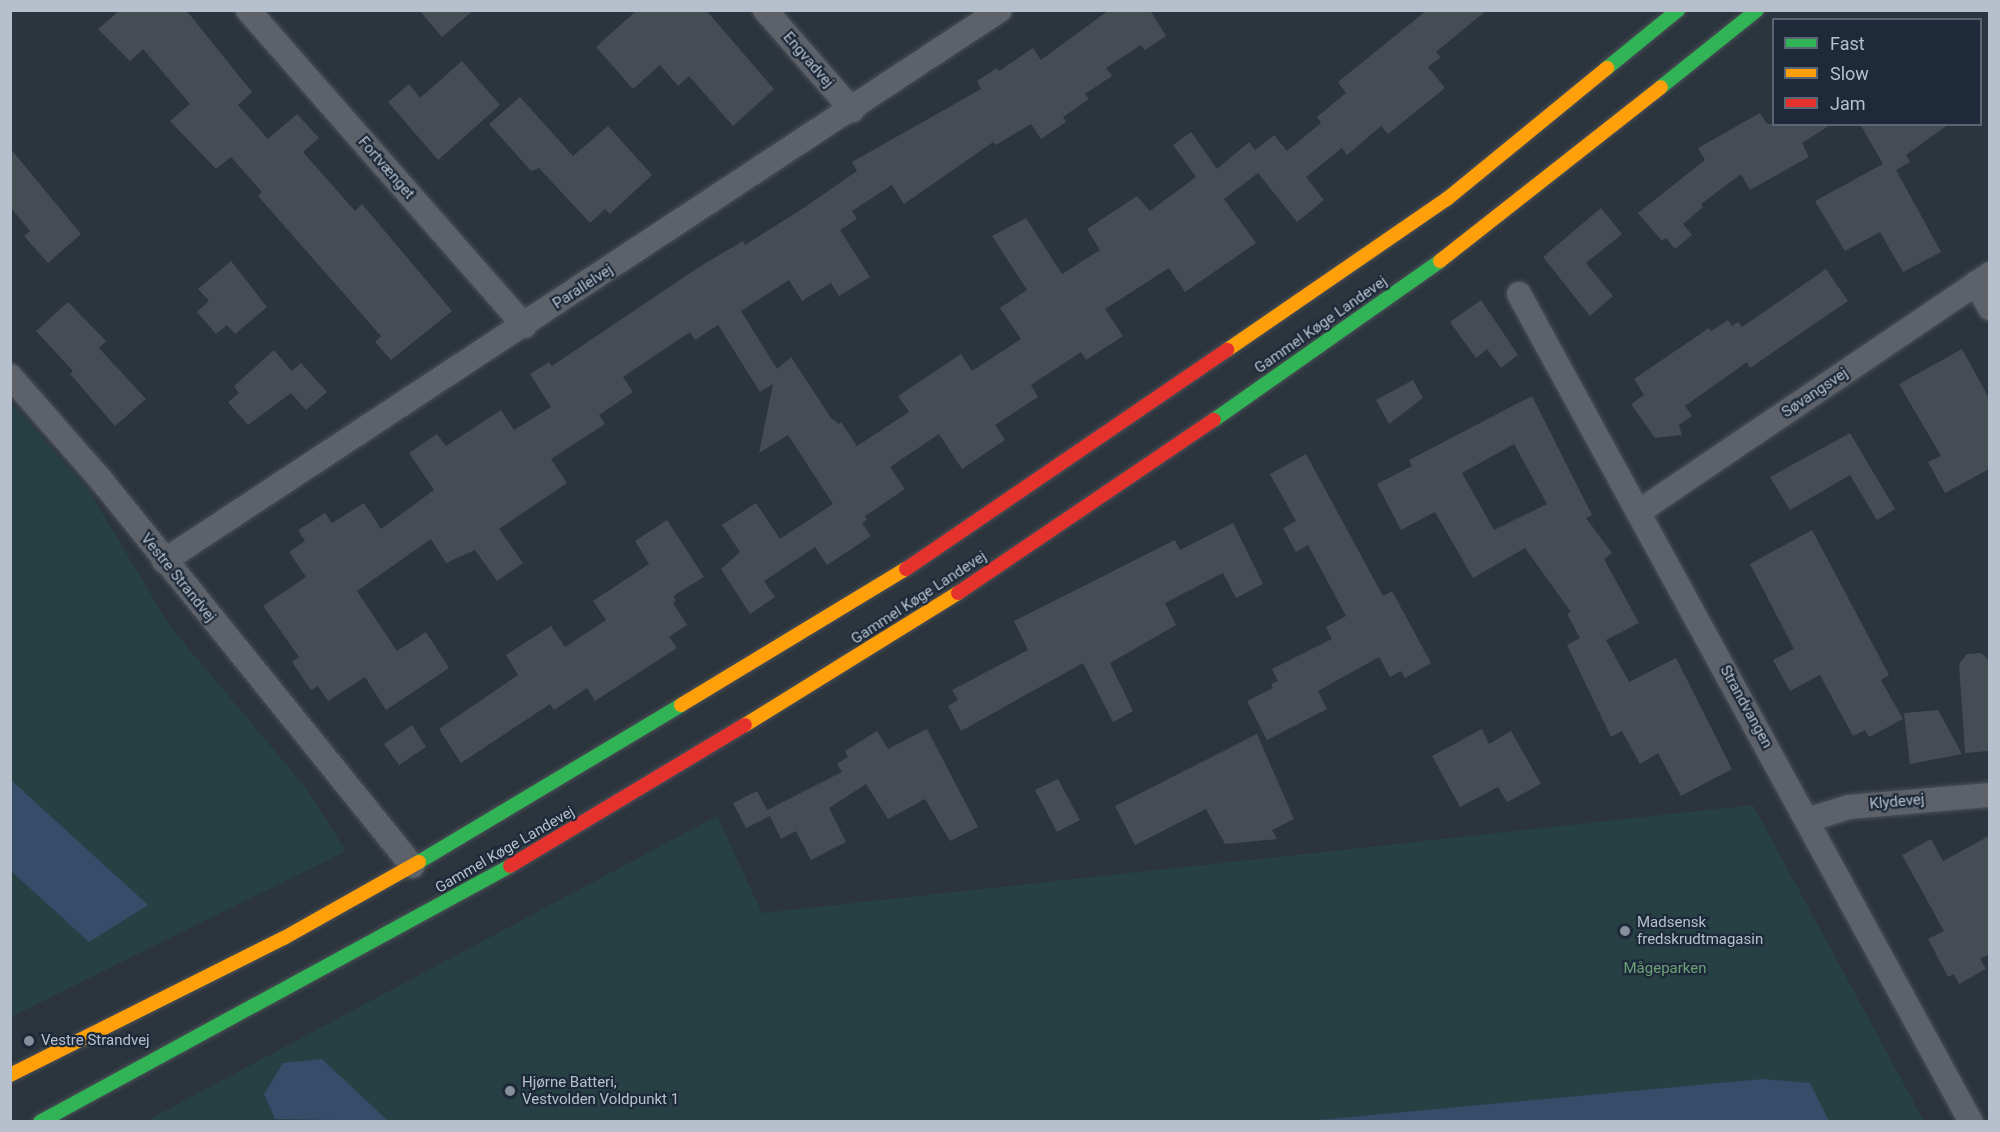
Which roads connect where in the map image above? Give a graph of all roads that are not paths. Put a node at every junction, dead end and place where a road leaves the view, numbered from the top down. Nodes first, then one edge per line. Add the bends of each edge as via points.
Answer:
1 (248, 10) edge
2 (765, 10) edge
3 (1000, 10) edge
4 (1678, 10) edge
5 (1757, 10) edge
6 (852, 110) junction
7 (1983, 279) edge
8 (1519, 294) dead end
9 (1989, 308) edge
10 (525, 326) junction
11 (10, 376) edge
12 (1640, 511) junction
13 (164, 561) junction
14 (1989, 795) edge
15 (1807, 820) junction
16 (413, 866) junction
17 (10, 1075) edge
18 (40, 1122) edge
19 (1971, 1122) edge

1 - 10 street, Fortvænget
2 - 6 street, Engvadvej
3 - 6 street, Parallelvej
4 - 16 main road, Gammel Køge Landevej via 1447,199 892,578
5 - 18 main road, Gammel Køge Landevej via 1475,236 1286,371 911,625 458,898
6 - 10 street, Parallelvej
7 - 9 street
7 - 12 street, Søvangsvej
8 - 12 street, Strandvangen
10 - 13 street, Parallelvej
11 - 13 street, Vestre Strandvej via 101,480
12 - 15 street, Strandvangen
13 - 16 street, Vestre Strandvej
14 - 15 street, Klydevej via 1849,807
15 - 19 street, Strandvangen
16 - 17 main road, Gammel Køge Landevej via 274,943

